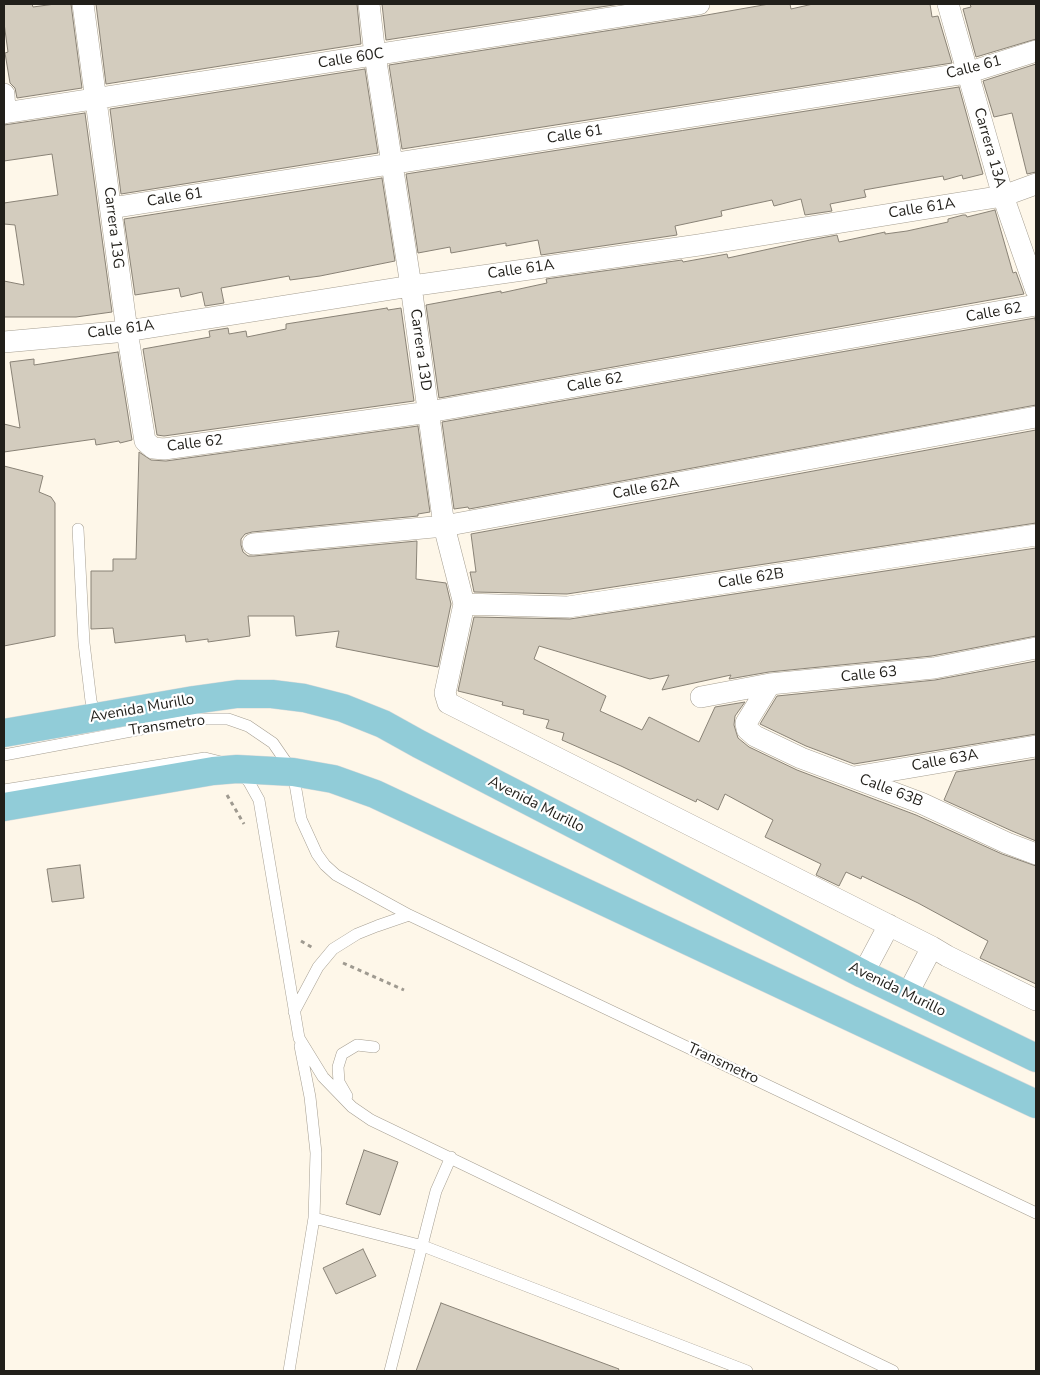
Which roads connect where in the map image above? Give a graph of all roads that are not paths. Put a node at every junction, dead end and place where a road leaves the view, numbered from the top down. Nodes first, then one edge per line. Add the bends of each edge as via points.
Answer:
1 (83, 4) edge
2 (369, 4) edge
3 (699, 4) edge
4 (948, 4) edge
5 (1036, 51) edge
6 (375, 55) junction
7 (967, 73) junction
8 (96, 98) junction
9 (4, 106) edge
10 (392, 163) junction
11 (1036, 184) edge
12 (1004, 196) junction
13 (111, 208) junction
14 (411, 286) junction
15 (1036, 290) edge
16 (1036, 305) edge
17 (127, 331) junction
18 (4, 342) edge
19 (429, 412) junction
20 (1036, 417) edge
21 (153, 448) joint
22 (444, 526) junction
23 (78, 529) dead end
24 (1036, 534) edge
25 (253, 544) dead end
26 (464, 604) junction
27 (1036, 648) edge
28 (770, 684) junction
29 (700, 697) dead end
30 (96, 717) junction
31 (4, 734) edge
32 (1036, 746) edge
33 (4, 755) edge
34 (237, 769) junction
35 (292, 772) junction
36 (854, 777) junction
37 (4, 790) edge
38 (4, 807) edge
39 (1036, 854) edge
40 (409, 915) junction
41 (889, 925) junction
42 (932, 947) junction
43 (863, 974) junction
44 (907, 995) junction
45 (1036, 1000) edge
46 (294, 1012) junction
47 (299, 1038) junction
48 (374, 1047) dead end
49 (1036, 1058) edge
50 (1036, 1104) edge
51 (352, 1107) junction
52 (451, 1157) junction
53 (1036, 1213) edge
54 (314, 1218) junction
55 (423, 1246) junction
56 (289, 1371) edge
57 (390, 1371) edge
58 (747, 1371) edge
59 (893, 1371) edge

1 - 8 street, Carrera 13G
2 - 6 street, Carrera 13D
3 - 6 street, Calle 60C
4 - 7 street, Carrera 13A
5 - 7 street, Calle 61
6 - 8 street, Calle 60C
6 - 10 street, Carrera 13D
7 - 10 street, Calle 61
7 - 12 street, Carrera 13A
8 - 9 street, Calle 60C
8 - 13 street, Carrera 13G
10 - 13 street, Calle 61
10 - 14 street, Carrera 13D
11 - 12 street, Calle 61A
12 - 14 street, Calle 61A
12 - 15 street, Carrera 13A
13 - 17 street, Carrera 13G
14 - 17 street, Calle 61A
14 - 19 street, Carrera 13D
16 - 19 street, Calle 62
17 - 18 street, Calle 61A
17 - 21 street, Carrera 13G via 145,441
19 - 21 street, Calle 62
19 - 22 street, Carrera 13D
20 - 22 street, Calle 62A
22 - 25 street, Calle 62A
22 - 26 street, Carrera 13D
23 - 30 lane via 84,643
24 - 26 street, Calle 62B via 568,607
26 - 41 street, Carrera 13D via 445,693 448,703
27 - 28 street, Calle 63 via 934,668
28 - 29 street, Calle 63
28 - 36 street, Calle 63B via 746,723 747,729 801,758
30 - 31 main road, Avenida Murillo
30 - 43 main road, Avenida Murillo via 237,694 304,698 343,708 383,724
32 - 36 street, Calle 63A
33 - 35 lane, Transmetro via 195,719 228,719 248,726 273,743
34 - 35 main road
34 - 37 lane via 205,758
34 - 38 main road
34 - 46 lane via 259,800
35 - 40 lane, Transmetro via 300,819 325,865 336,875
35 - 50 main road via 333,779 375,794
36 - 39 street, Calle 63B
40 - 46 lane via 364,932 332,950 318,967
40 - 53 lane, Transmetro
41 - 42 street
41 - 43 street
42 - 44 street
42 - 45 street
43 - 44 main road, Avenida Murillo
44 - 49 main road, Avenida Murillo
46 - 47 lane
47 - 51 lane via 323,1077
47 - 54 lane via 316,1153
48 - 51 lane via 356,1045 342,1054 338,1067 340,1082
51 - 52 lane via 371,1120
52 - 55 lane via 436,1191
52 - 59 lane
54 - 55 lane
54 - 56 lane
55 - 57 lane
55 - 58 lane

